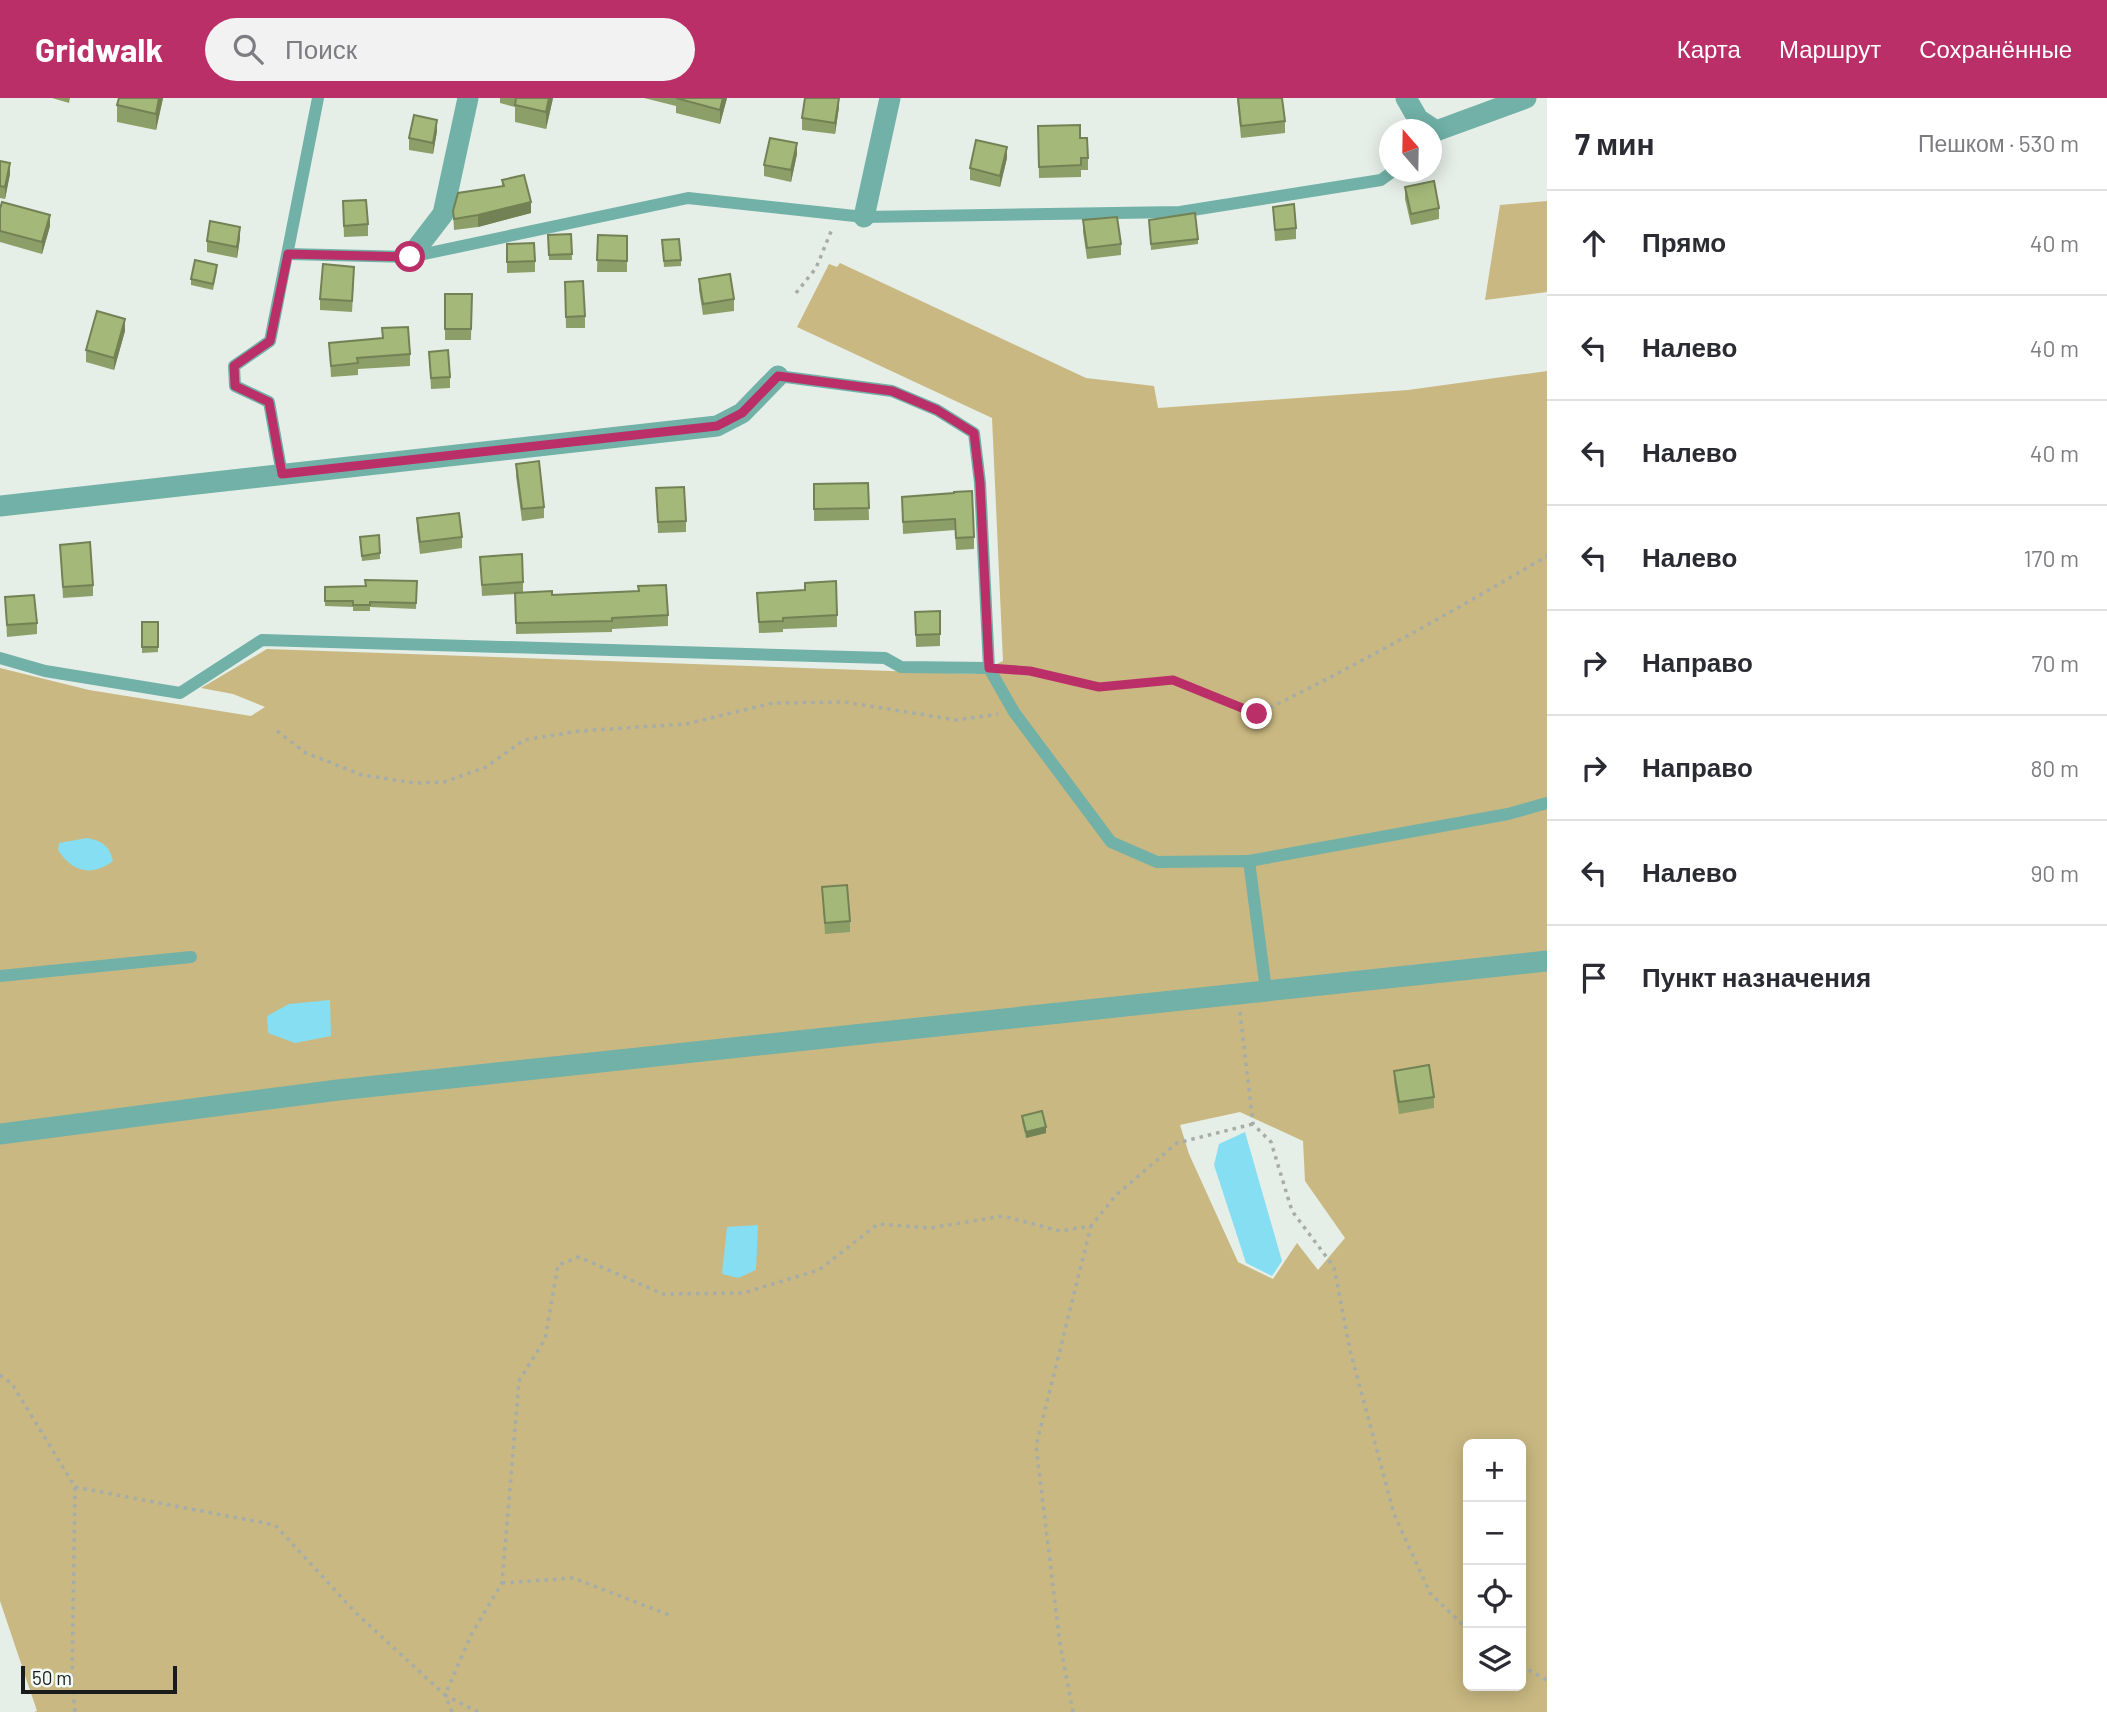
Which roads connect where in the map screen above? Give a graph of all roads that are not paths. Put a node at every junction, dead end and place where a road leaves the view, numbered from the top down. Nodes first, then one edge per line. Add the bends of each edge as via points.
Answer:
1 (318, 98) edge
2 (468, 98) edge
3 (890, 98) edge
4 (1406, 98) edge
5 (1526, 98) edge
6 (1418, 119) edge
7 (1442, 131) edge
8 (1379, 180) edge
9 (863, 217) junction
10 (288, 254) junction
11 (410, 257) junction
12 (778, 376) joint
13 (282, 474) junction
14 (0, 506) edge
15 (0, 657) edge
16 (989, 668) junction
17 (1547, 803) edge
18 (1249, 860) junction
19 (191, 957) dead end
20 (1547, 961) edge
21 (0, 976) edge
22 (1266, 990) junction
23 (0, 1134) edge

1 - 10 lane
2 - 11 street via 443,214
3 - 9 street
4 - 6 street
5 - 7 street
8 - 9 lane via 1180,212
9 - 11 lane via 688,198
10 - 11 lane
10 - 13 lane via 270,341 234,366 235,386 269,402
12 - 13 street via 742,413 717,426
12 - 16 lane via 892,391 937,410 974,433
13 - 14 street
15 - 16 lane via 45,671 180,693 262,640 885,658 901,667
16 - 18 lane via 1014,712 1111,842 1157,862
17 - 18 lane
18 - 22 lane
19 - 21 lane
20 - 22 street
22 - 23 street via 338,1090

